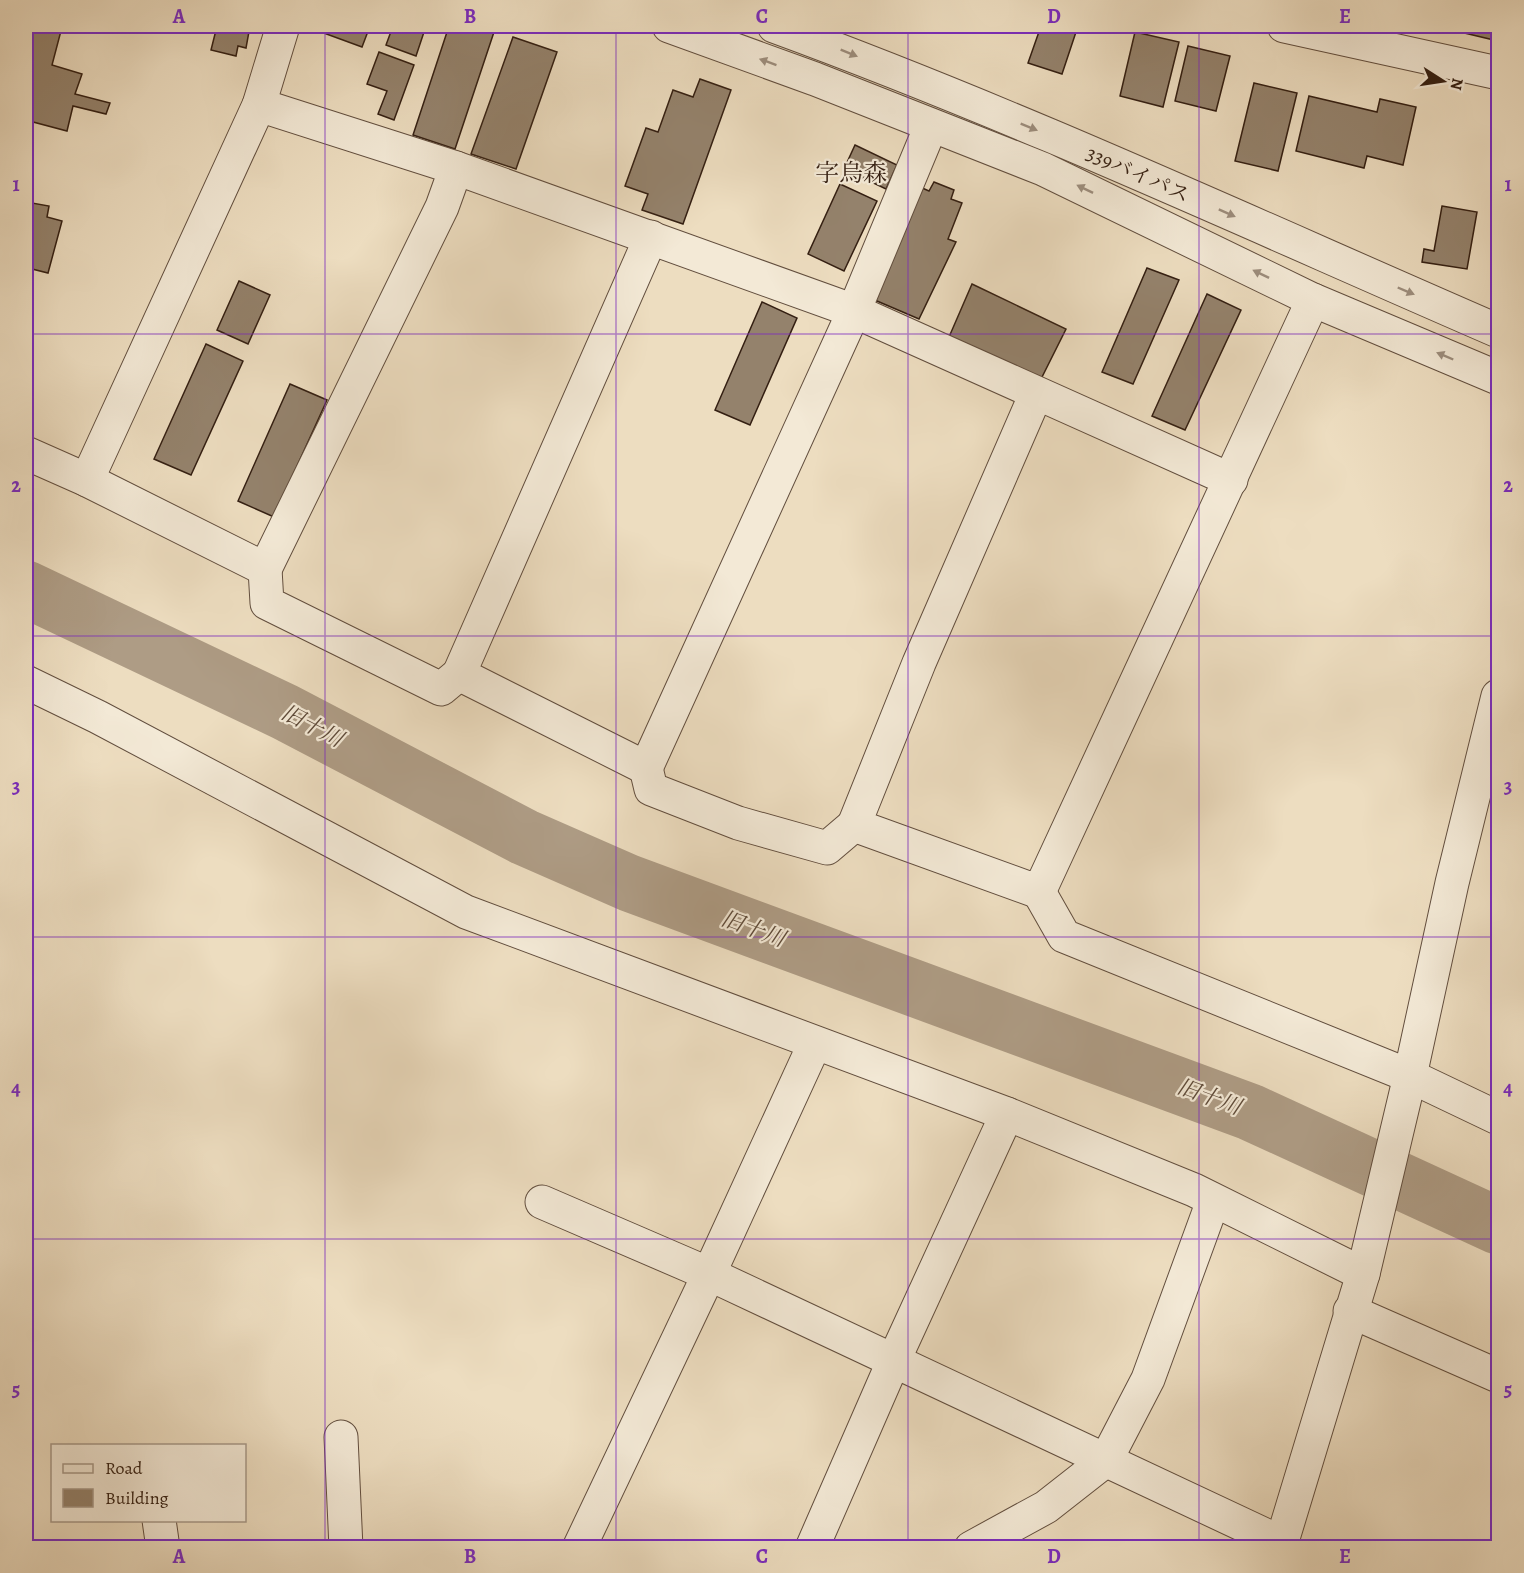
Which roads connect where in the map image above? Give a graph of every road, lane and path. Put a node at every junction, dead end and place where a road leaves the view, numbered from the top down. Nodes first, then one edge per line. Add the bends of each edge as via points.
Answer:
1 (283, 26) edge
2 (669, 26) edge
3 (774, 26) edge
4 (1284, 26) edge
5 (1498, 74) edge
6 (259, 105) junction
7 (931, 126) junction
8 (456, 168) junction
9 (651, 237) junction
10 (1314, 300) junction
11 (854, 311) junction
12 (1498, 331) edge
13 (1498, 378) edge
14 (1036, 394) junction
15 (26, 453) edge
16 (87, 480) junction
17 (1231, 480) junction
18 (264, 569) junction
19 (459, 674) junction
20 (26, 682) edge
21 (1498, 696) edge
22 (646, 768) junction
23 (854, 825) junction
24 (1039, 892) junction
25 (815, 1043) junction
26 (1410, 1076) junction
27 (1007, 1114) junction
28 (1498, 1118) edge
29 (1213, 1201) junction
30 (542, 1202) dead end
31 (1363, 1270) junction
32 (709, 1274) junction
33 (1350, 1311) junction
34 (894, 1360) junction
35 (1498, 1376) edge
36 (340, 1437) dead end
37 (1106, 1460) junction
38 (159, 1522) edge
39 (1281, 1545) edge
40 (163, 1548) edge
41 (346, 1548) edge
42 (579, 1548) edge
43 (812, 1548) edge
44 (971, 1548) edge

1 - 6 street
7 -> 2 street
3 -> 12 street, 339バイパス via 1055,138
4 - 5 street
6 - 8 street
6 - 16 street
10 -> 7 street via 1043,169
7 - 11 street
8 - 9 street
8 - 18 street via 442,207
9 - 11 street
9 - 19 street
13 -> 10 street
10 - 17 street
11 - 14 street
11 - 22 street
14 - 17 street
14 - 23 street via 919,663
15 - 16 street
16 - 18 street
17 - 24 street
18 - 19 street via 267,603 441,689
19 - 22 street
20 - 25 street via 466,912
21 - 26 street
22 - 23 street via 651,789 738,823 827,848
23 - 24 street
24 - 26 street via 1064,936
25 - 27 street
25 - 32 street
26 - 28 street
26 - 31 street
27 - 29 street
27 - 34 street
29 - 31 street
29 - 37 street via 1148,1379
30 - 32 street
31 - 33 street
32 - 34 street
32 - 42 street
33 - 35 street
33 - 39 street
34 - 37 street
34 - 43 street
36 - 41 street
37 - 39 street
37 - 44 street via 1046,1507
38 - 40 street

